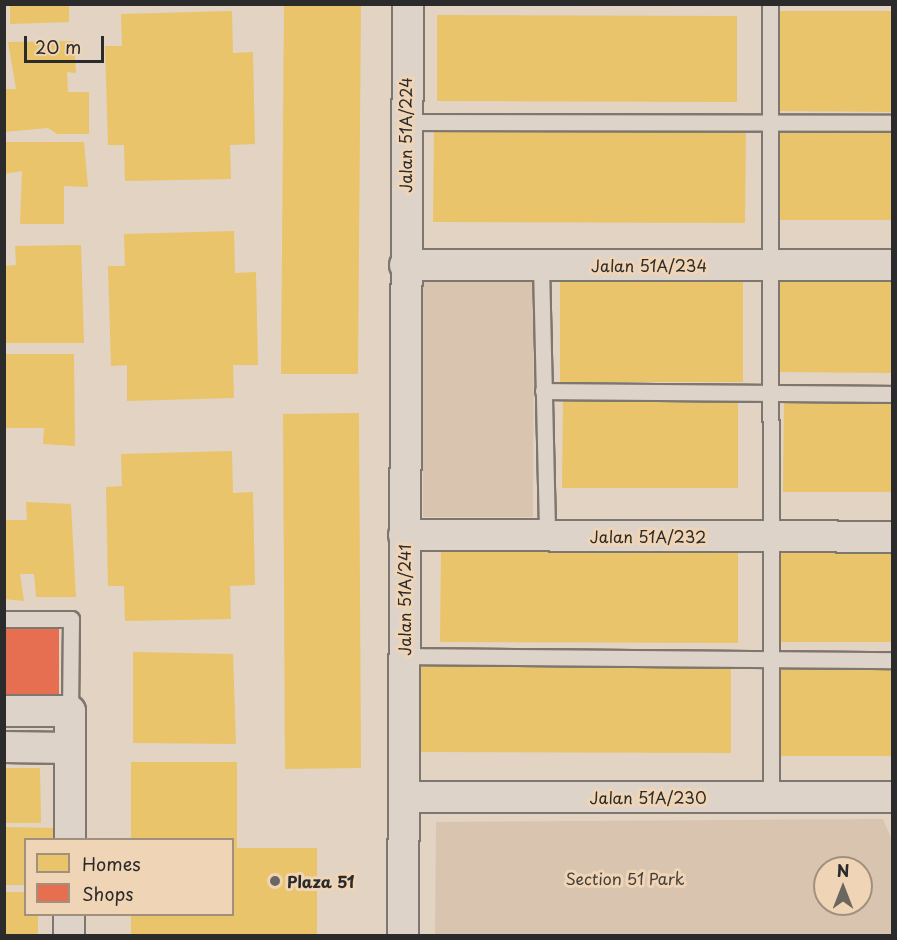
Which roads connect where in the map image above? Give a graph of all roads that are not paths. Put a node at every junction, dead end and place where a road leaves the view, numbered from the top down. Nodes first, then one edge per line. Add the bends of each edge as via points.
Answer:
1 (408, 4) edge
2 (770, 4) edge
3 (405, 122) junction
4 (770, 123) junction
5 (892, 123) edge
6 (405, 265) junction
7 (541, 265) junction
8 (770, 265) junction
9 (892, 265) edge
10 (543, 391) junction
11 (771, 393) junction
12 (892, 394) edge
13 (404, 535) junction
14 (547, 536) junction
15 (771, 537) junction
16 (892, 537) edge
17 (4, 619) edge
18 (404, 656) junction
19 (771, 660) junction
20 (892, 660) edge
21 (4, 711) edge
22 (70, 711) junction
23 (4, 747) edge
24 (70, 748) junction
25 (771, 796) junction
26 (892, 796) edge
27 (404, 797) junction
28 (70, 838) edge
29 (69, 916) edge
30 (69, 936) edge
31 (403, 936) edge

1 - 3 street, Jalan 51A/224
2 - 4 lane
3 - 4 lane
3 - 6 street, Jalan 51A/224
4 - 5 lane
4 - 8 lane
6 - 7 street, Jalan 51A/234
6 - 13 street, Jalan 51A/241
7 - 8 street, Jalan 51A/234
7 - 10 lane
8 - 9 street, Jalan 51A/234
8 - 11 lane
10 - 11 lane
10 - 14 lane
11 - 12 lane
11 - 15 lane
13 - 14 street, Jalan 51A/232
13 - 18 street, Jalan 51A/241
14 - 15 street, Jalan 51A/232
15 - 16 street, Jalan 51A/232
15 - 19 lane
17 - 22 lane via 71,619
18 - 19 lane
18 - 27 street, Jalan 51A/241
19 - 20 lane
19 - 25 lane
21 - 22 street
22 - 24 street
23 - 24 street
24 - 28 street
25 - 26 street, Jalan 51A/230
25 - 27 street, Jalan 51A/230
27 - 31 street, Jalan 51A/241
29 - 30 street

